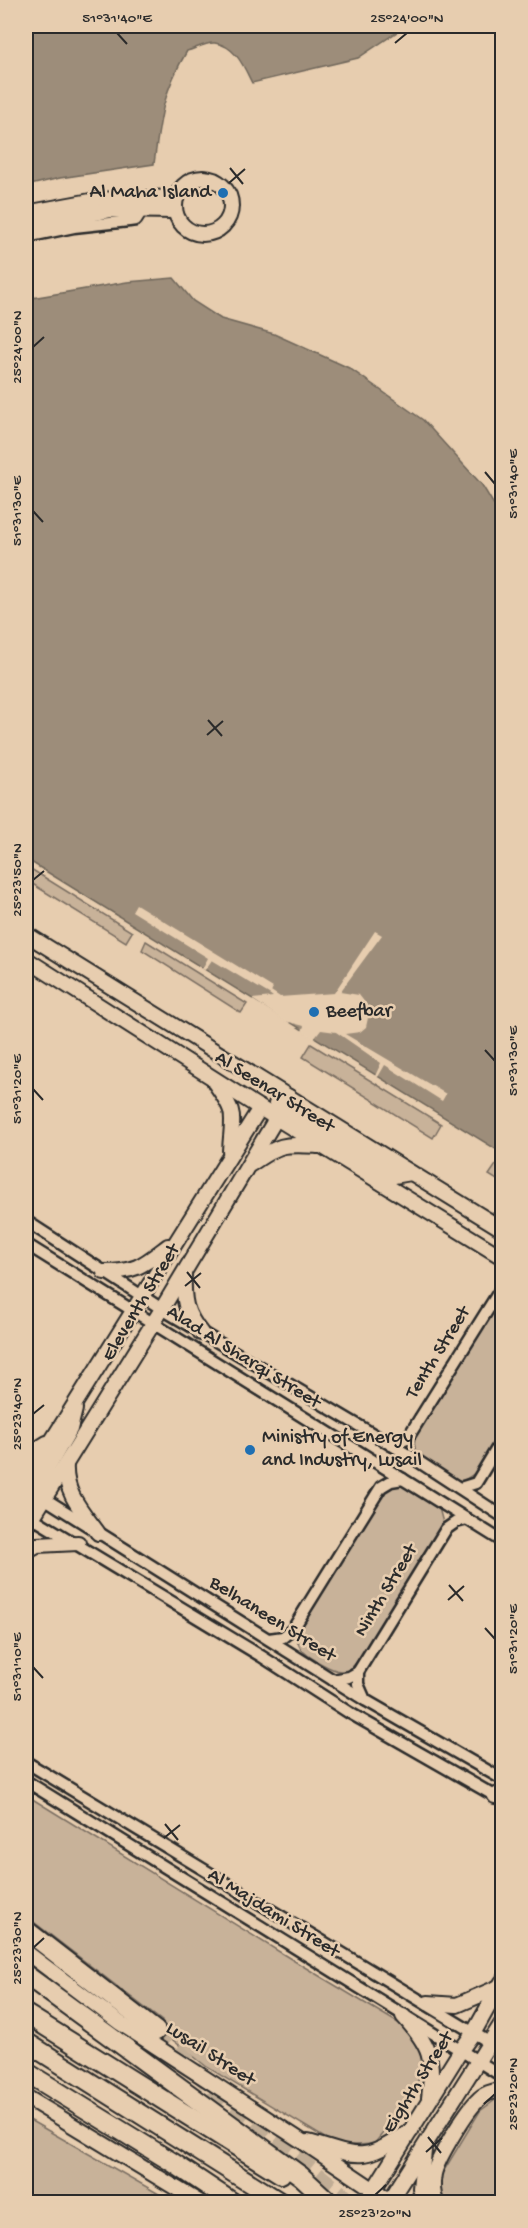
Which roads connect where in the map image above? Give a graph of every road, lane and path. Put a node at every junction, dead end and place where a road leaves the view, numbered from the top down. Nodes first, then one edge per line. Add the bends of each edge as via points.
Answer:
1 (177, 197) junction
2 (143, 203) junction
3 (175, 211) junction
4 (26, 213) edge
5 (26, 226) edge
6 (26, 237) edge
7 (26, 934) edge
8 (26, 960) edge
9 (210, 1076) junction
10 (282, 1107) junction
11 (260, 1108) junction
12 (322, 1146) junction
13 (230, 1155) junction
14 (247, 1167) junction
15 (26, 1221) edge
16 (502, 1229) edge
17 (177, 1239) junction
18 (26, 1244) edge
19 (502, 1257) edge
20 (104, 1272) junction
21 (184, 1272) junction
22 (502, 1287) edge
23 (141, 1296) junction
24 (162, 1309) junction
25 (132, 1310) junction
26 (153, 1324) junction
27 (201, 1333) junction
28 (74, 1404) junction
29 (406, 1439) junction
30 (502, 1440) edge
31 (51, 1441) junction
32 (391, 1445) junction
33 (26, 1456) edge
34 (410, 1456) junction
35 (66, 1462) junction
36 (377, 1463) junction
37 (403, 1479) junction
38 (476, 1483) junction
39 (381, 1486) junction
40 (460, 1488) junction
41 (479, 1500) junction
42 (28, 1502) edge
43 (443, 1504) junction
44 (502, 1516) edge
45 (467, 1520) junction
46 (446, 1529) junction
47 (98, 1533) junction
48 (502, 1541) edge
49 (78, 1543) junction
50 (26, 1551) edge
51 (293, 1629) junction
52 (269, 1639) junction
53 (297, 1657) junction
54 (358, 1672) junction
55 (333, 1680) junction
56 (365, 1700) junction
57 (26, 1762) edge
58 (502, 1779) edge
59 (26, 1781) edge
60 (500, 1796) edge
61 (26, 1930) edge
62 (26, 1952) edge
63 (26, 1975) edge
64 (501, 1985) edge
65 (428, 2003) junction
66 (26, 2014) edge
67 (404, 2016) junction
68 (502, 2023) edge
69 (156, 2031) tunnel mouth
70 (474, 2032) junction
71 (26, 2042) edge
72 (497, 2046) edge
73 (461, 2050) junction
74 (478, 2061) junction
75 (26, 2072) edge
76 (502, 2076) edge
77 (502, 2091) edge
78 (26, 2097) edge
79 (429, 2103) junction
80 (413, 2130) junction
81 (300, 2140) junction
82 (426, 2143) junction
83 (369, 2196) edge
84 (328, 2201) edge
85 (199, 2202) edge
86 (231, 2202) edge
87 (280, 2202) edge
88 (391, 2202) edge
89 (424, 2202) edge
90 (436, 2202) edge

1 - 2 street
1 - 3 street
1 - 3 street via 189,182 207,178 223,187 231,209 221,227 203,234 184,226
2 - 3 street
2 - 4 street via 96,200
2 - 5 street
2 - 6 street via 136,220
7 - 10 street, Al Seenar Street
8 - 9 street, Al Seenar Street
9 - 11 street, Al Seenar Street
9 - 13 street via 232,1112
10 - 11 street via 271,1104
10 - 12 street, Al Seenar Street
10 - 14 street, Eleventh Street
10 - 16 street via 394,1176 411,1173
11 - 13 street, Eleventh Street
12 - 14 street via 281,1145
12 - 19 street, Al Seenar Street
13 - 17 street, Eleventh Street
14 - 21 street, Eleventh Street
15 - 20 street, Alad Al Sharqi Street
17 - 20 street via 136,1268
17 - 23 street, Eleventh Street
18 - 25 street, Alad Al Sharqi Street
20 - 23 street, Alad Al Sharqi Street
21 - 24 street, Eleventh Street
21 - 27 street via 185,1307
22 - 29 street, Tenth Street
23 - 24 street, Alad Al Sharqi Street
23 - 25 street, Eleventh Street
24 - 26 street, Eleventh Street
24 - 27 street, Alad Al Sharqi Street
25 - 26 street, Alad Al Sharqi Street
25 - 28 street, Eleventh Street
26 - 35 street, Eleventh Street
26 - 36 street, Alad Al Sharqi Street
27 - 32 street, Alad Al Sharqi Street
28 - 31 street, Eleventh Street
28 - 42 street via 70,1429
29 - 32 street
29 - 34 street
30 - 38 street
31 - 33 street
31 - 42 street, Eleventh Street
32 - 34 street, Alad Al Sharqi Street
34 - 40 street, Alad Al Sharqi Street
35 - 42 street, Eleventh Street
35 - 47 street via 69,1492
36 - 37 street, Alad Al Sharqi Street
36 - 39 street
37 - 39 street
37 - 43 street, Alad Al Sharqi Street
38 - 40 street
38 - 41 street
39 - 51 street
40 - 41 street, Alad Al Sharqi Street
41 - 44 street, Alad Al Sharqi Street
42 - 47 street, Belhaneen Street
42 - 49 street, Belhaneen Street
43 - 45 street, Alad Al Sharqi Street
43 - 46 street
45 - 46 street
45 - 48 street, Alad Al Sharqi Street
46 - 54 street, Ninth Street
47 - 52 street, Belhaneen Street
49 - 50 street via 44,1544
49 - 60 street, Belhaneen Street via 348,1712
51 - 52 street
51 - 53 street
52 - 53 street, Belhaneen Street
53 - 55 street, Belhaneen Street
54 - 55 street
54 - 56 street
55 - 56 street, Belhaneen Street
56 - 58 street, Belhaneen Street
57 - 65 street, Al Majdami Street
59 - 67 street, Al Majdami Street
61 - 69 highway
62 - 81 street, Lusail Street via 120,2023
63 - 84 highway via 301,2176
64 - 65 street via 457,2006
64 - 70 street, Eighth Street
65 - 70 street, Al Majdami Street
66 - 84 highway via 251,2157
67 - 73 street, Al Majdami Street
67 - 79 street via 430,2056
68 - 72 street, Eighth Street
70 - 72 street, Al Majdami Street
70 - 73 street, Eighth Street
71 - 87 highway
72 - 74 street, Eighth Street
73 - 74 street, Al Majdami Street
73 - 79 street, Eighth Street
74 - 76 street, Al Majdami Street
74 - 82 street, Eighth Street
75 - 86 highway
77 - 90 street via 478,2099 462,2122 434,2172
78 - 85 street
79 - 80 street, Eighth Street
80 - 81 street via 364,2154
80 - 83 street, Eighth Street
81 - 83 street, Lusail Street
82 - 88 street, Eighth Street
82 - 89 street via 420,2173
83 - 88 street, Lusail Street

